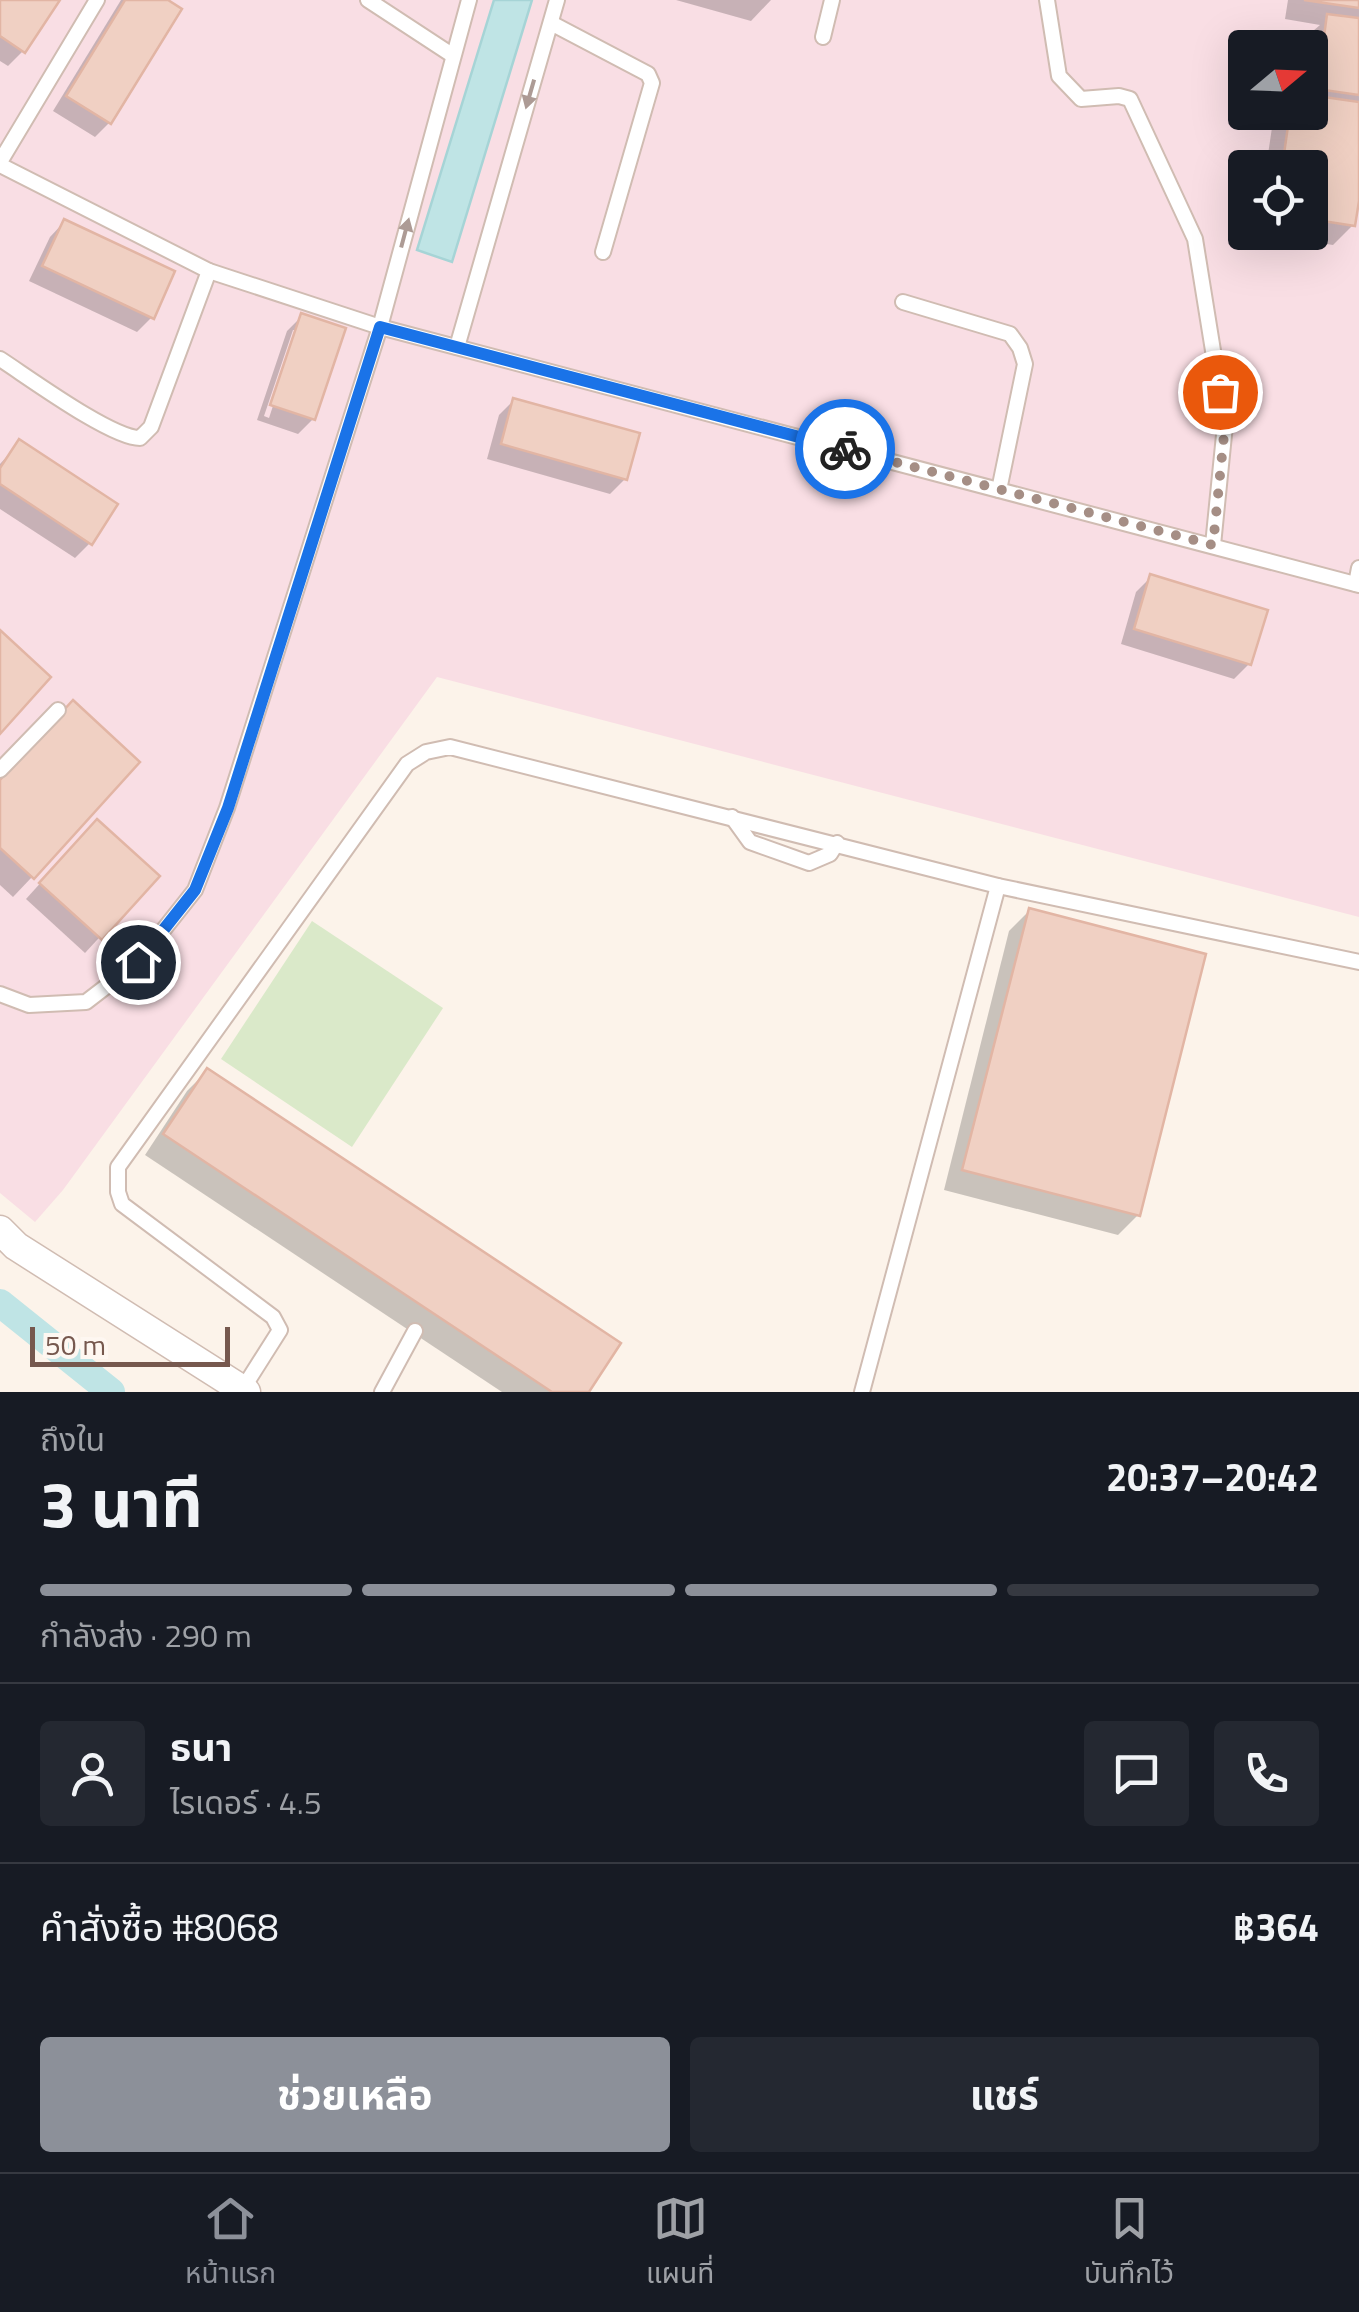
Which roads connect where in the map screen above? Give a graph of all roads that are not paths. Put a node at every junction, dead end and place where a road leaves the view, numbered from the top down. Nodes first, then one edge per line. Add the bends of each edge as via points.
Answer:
1 (97, 0) edge
2 (368, 0) edge
3 (468, 0) edge
4 (557, 0) edge
5 (832, 0) edge
6 (1046, 0) edge
7 (551, 23) junction
8 (823, 37) dead end
9 (452, 55) junction
10 (0, 164) edge
11 (603, 252) dead end
12 (209, 272) junction
13 (903, 302) dead end
14 (380, 327) junction
15 (457, 347) junction
16 (0, 359) edge
17 (999, 490) junction
18 (1213, 545) junction
19 (1358, 579) edge
20 (58, 710) dead end
21 (0, 770) edge
22 (732, 817) junction
23 (837, 843) junction
24 (998, 886) junction
25 (1359, 962) edge
26 (0, 994) edge
27 (0, 1230) edge
28 (415, 1331) dead end
29 (244, 1391) edge
30 (382, 1392) edge
31 (862, 1392) edge

1 - 10 lane
2 - 9 lane
3 - 9 lane
4 - 7 lane
5 - 8 lane
6 - 18 lane via 1059,76 1081,99 1130,99 1195,239 1225,425
7 - 11 lane via 650,78
7 -> 15 lane
14 -> 9 lane
10 - 12 lane
12 - 14 lane
12 - 16 lane via 151,428 140,438 108,427
13 - 17 lane via 1010,334 1020,348 1025,364
14 - 15 lane
14 - 26 lane via 228,808 195,890 138,962 86,1002 29,1005
15 - 17 lane
17 - 18 lane
18 - 19 lane
20 - 21 lane
22 - 23 lane
22 - 23 lane via 750,842 809,863
22 - 29 lane via 450,746 407,764 118,1168 122,1204 274,1317 280,1330
23 - 24 lane
24 - 25 lane
24 - 31 lane
27 - 29 street
28 - 30 lane

